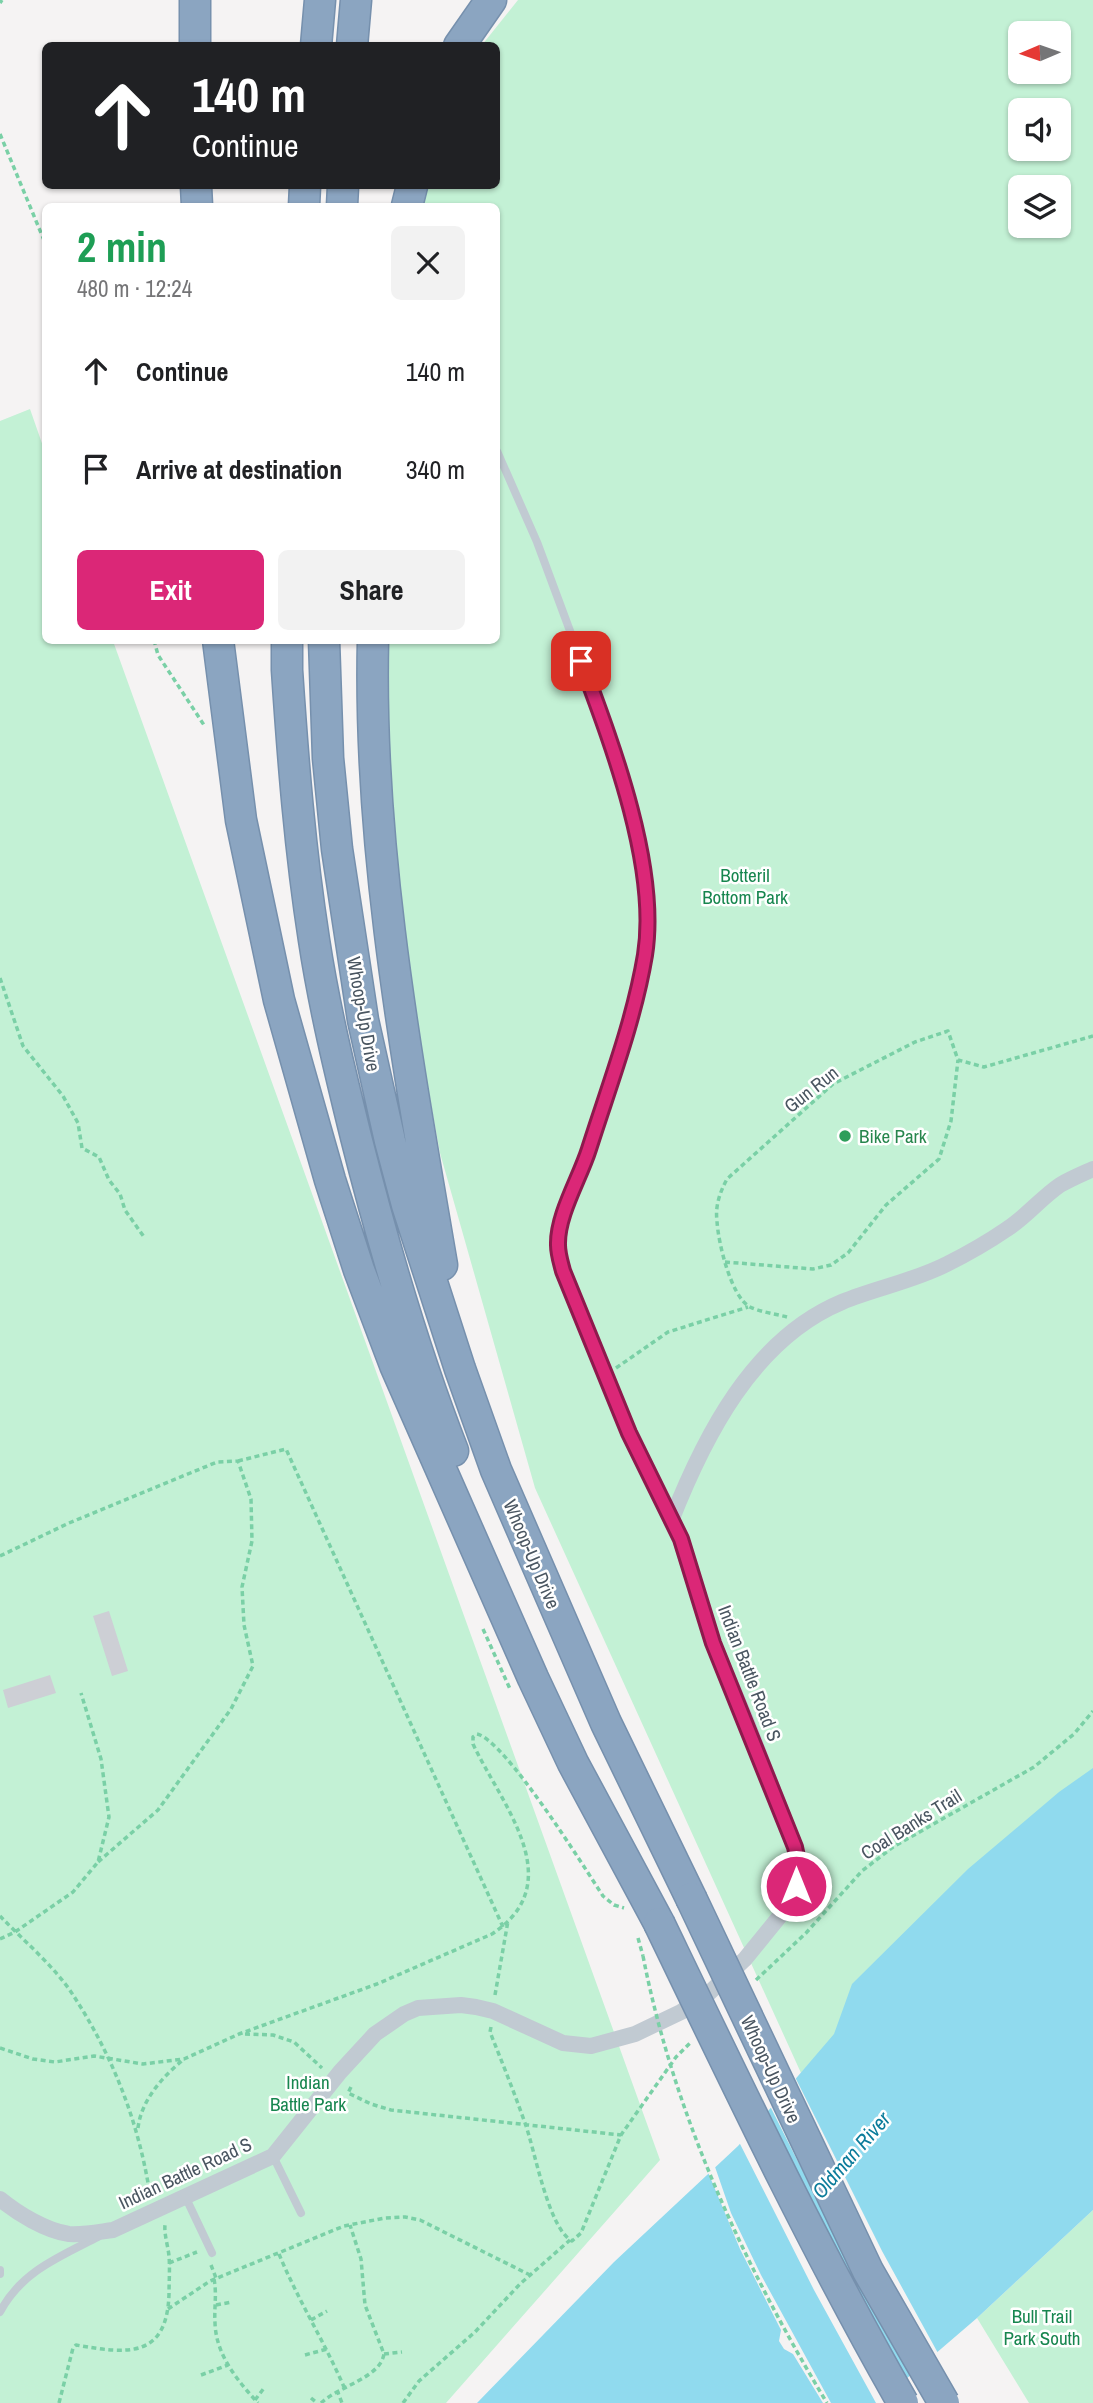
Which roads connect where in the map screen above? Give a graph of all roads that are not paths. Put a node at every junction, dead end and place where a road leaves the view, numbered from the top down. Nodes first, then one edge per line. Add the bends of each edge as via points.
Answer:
1 (195, 0) edge
2 (320, 0) edge
3 (356, 0) edge
4 (491, 0) edge
5 (195, 42) edge
6 (316, 42) edge
7 (352, 42) edge
8 (462, 42) edge
9 (500, 458) edge
10 (219, 644) edge
11 (287, 644) edge
12 (324, 644) edge
13 (373, 644) edge
14 (1093, 1169) edge
15 (460, 1368) junction
16 (671, 1521) junction
17 (659, 1923) junction
18 (273, 2156) junction
19 (185, 2196) junction
20 (0, 2199) edge
21 (300, 2213) dead end
22 (113, 2230) junction
23 (208, 2254) road end
24 (0, 2312) edge
25 (903, 2403) edge
26 (944, 2403) edge

1 - 5 highway
2 - 6 highway
3 - 7 highway
4 - 8 highway
9 - 16 lane via 537,542 599,709 637,836 645,882 645,954 629,1025 562,1220 558,1245 563,1271 605,1376
10 - 17 highway via 241,820 279,1000 359,1270 395,1365 533,1678
11 - 17 highway, Whoop-Up Drive via 299,824 314,942 330,1031 373,1207 428,1386 465,1481
12 - 15 highway, Whoop-Up Drive via 337,849 363,1020 407,1205
13 - 15 highway via 376,784 391,939
14 - 16 street via 1059,1185 1007,1229 945,1265 841,1302 791,1333 735,1392 690,1472
15 - 26 highway, Whoop-Up Drive, bridge via 496,1470 606,1723 868,2271
16 - 18 street, Indian Battle Road S via 681,1539 713,1643 795,1847 798,1876 784,1912 708,1994 653,2027 591,2046 564,2043 493,2011 461,2005 411,2011 375,2034
17 - 25 highway, Whoop-Up Drive, bridge via 774,2160
18 - 19 street, Indian Battle Road S
18 - 21 lane
19 - 22 street, Indian Battle Road S
19 - 23 lane
20 - 22 street, Indian Battle Road S via 64,2233
22 - 24 lane via 37,2269 8,2296

